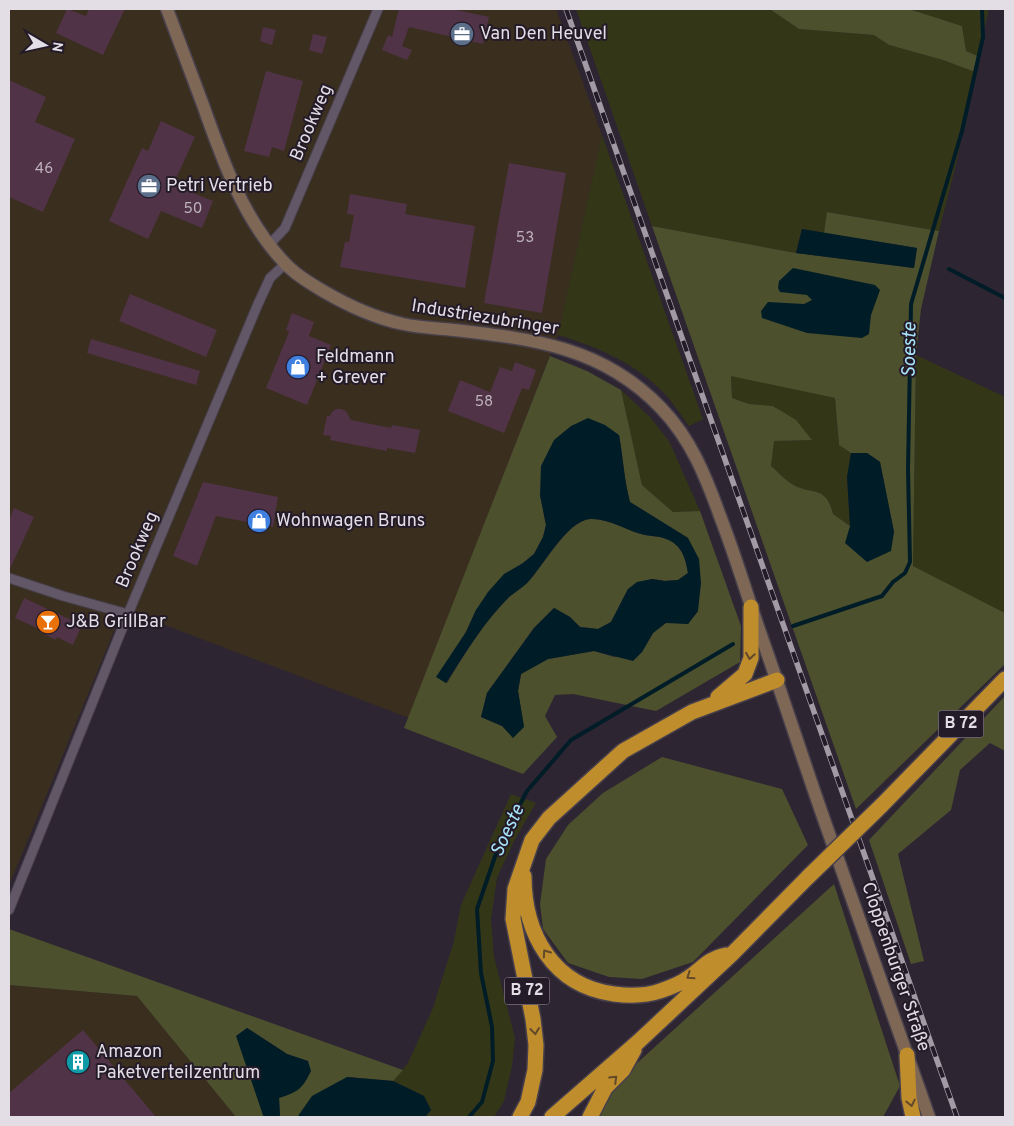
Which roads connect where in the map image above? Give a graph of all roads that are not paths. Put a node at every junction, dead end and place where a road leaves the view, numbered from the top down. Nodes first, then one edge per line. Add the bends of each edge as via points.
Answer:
1 (167, 9) edge
2 (378, 9) edge
3 (269, 245) junction
4 (285, 264) junction
5 (9, 578) edge
6 (751, 607) junction
7 (128, 614) junction
8 (1005, 679) edge
9 (777, 680) junction
10 (709, 704) junction
11 (525, 864) junction
12 (9, 910) edge
13 (732, 954) junction
14 (638, 1042) junction
15 (907, 1055) junction
16 (520, 1117) edge
17 (552, 1117) edge
18 (590, 1117) edge
19 (913, 1117) edge
20 (929, 1117) edge

1 - 3 street, Industriezubringer via 217,145 249,214
2 - 3 street, Brookweg via 285,228
3 - 4 street, Industriezubringer
4 - 6 street, Industriezubringer via 335,298 368,313 403,324 552,344 593,359 637,386 671,419 696,457 706,477
4 - 7 street, Brookweg via 266,286
5 - 7 street
6 - 9 street, Industriezubringer
6 -> 10 highway via 751,658 745,674
7 - 12 street, Brookweg
8 - 13 highway, B 72, bridge
9 - 10 highway
9 - 15 street, Cloppenburger Straße
10 - 11 highway via 624,751 549,818 532,840
13 -> 11 highway via 713,958 687,979 658,992 630,996 583,986 564,974 547,956 535,935 526,906
11 -> 16 highway, B 72 via 515,889 512,919 536,1045 528,1102
13 - 14 highway, B 72
14 - 17 highway, B 72
18 -> 14 highway, B 72 via 605,1088 623,1070
15 -> 19 highway
15 - 20 street, Cloppenburger Straße

